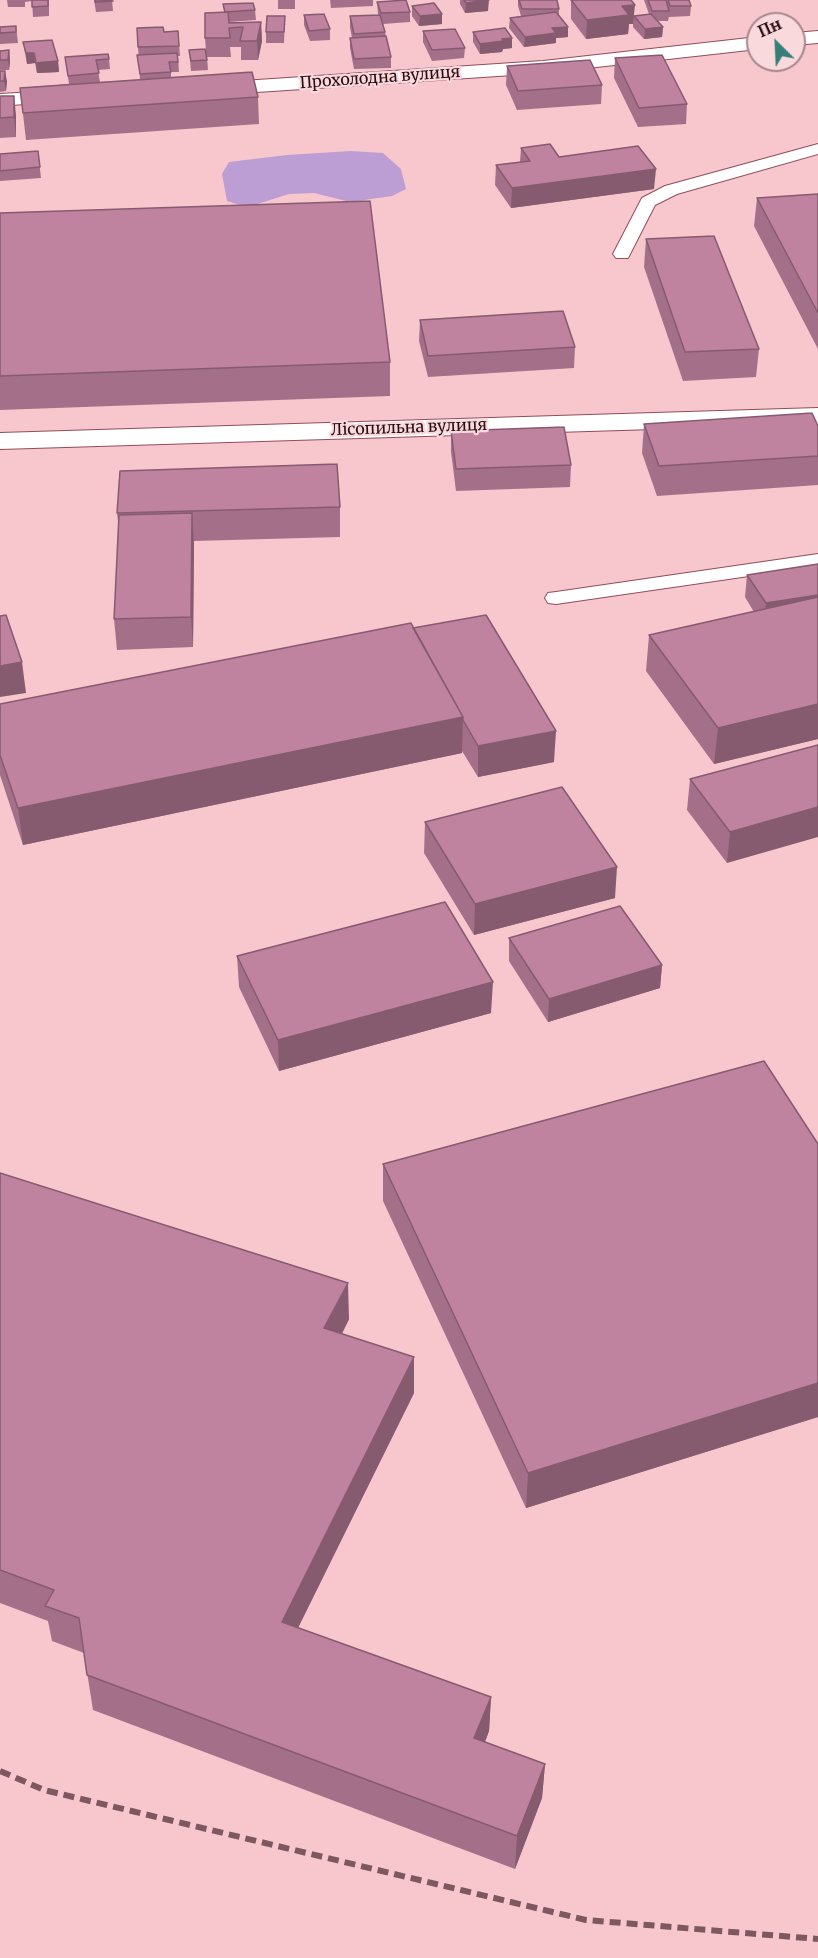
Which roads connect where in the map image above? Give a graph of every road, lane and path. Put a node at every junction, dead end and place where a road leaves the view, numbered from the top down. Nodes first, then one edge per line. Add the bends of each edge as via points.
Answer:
1 (746, 44) edge
2 (191, 90) edge
3 (84, 96) edge
4 (0, 100) edge
5 (818, 148) edge
6 (622, 254) dead end
7 (818, 416) edge
8 (0, 441) edge
9 (818, 561) edge
10 (556, 598) dead end

1 - 2 street, Прохолодна вулиця via 543,67
3 - 4 street
5 - 6 lane via 671,190 648,202
7 - 8 street, Лісопильна вулиця
9 - 10 lane

